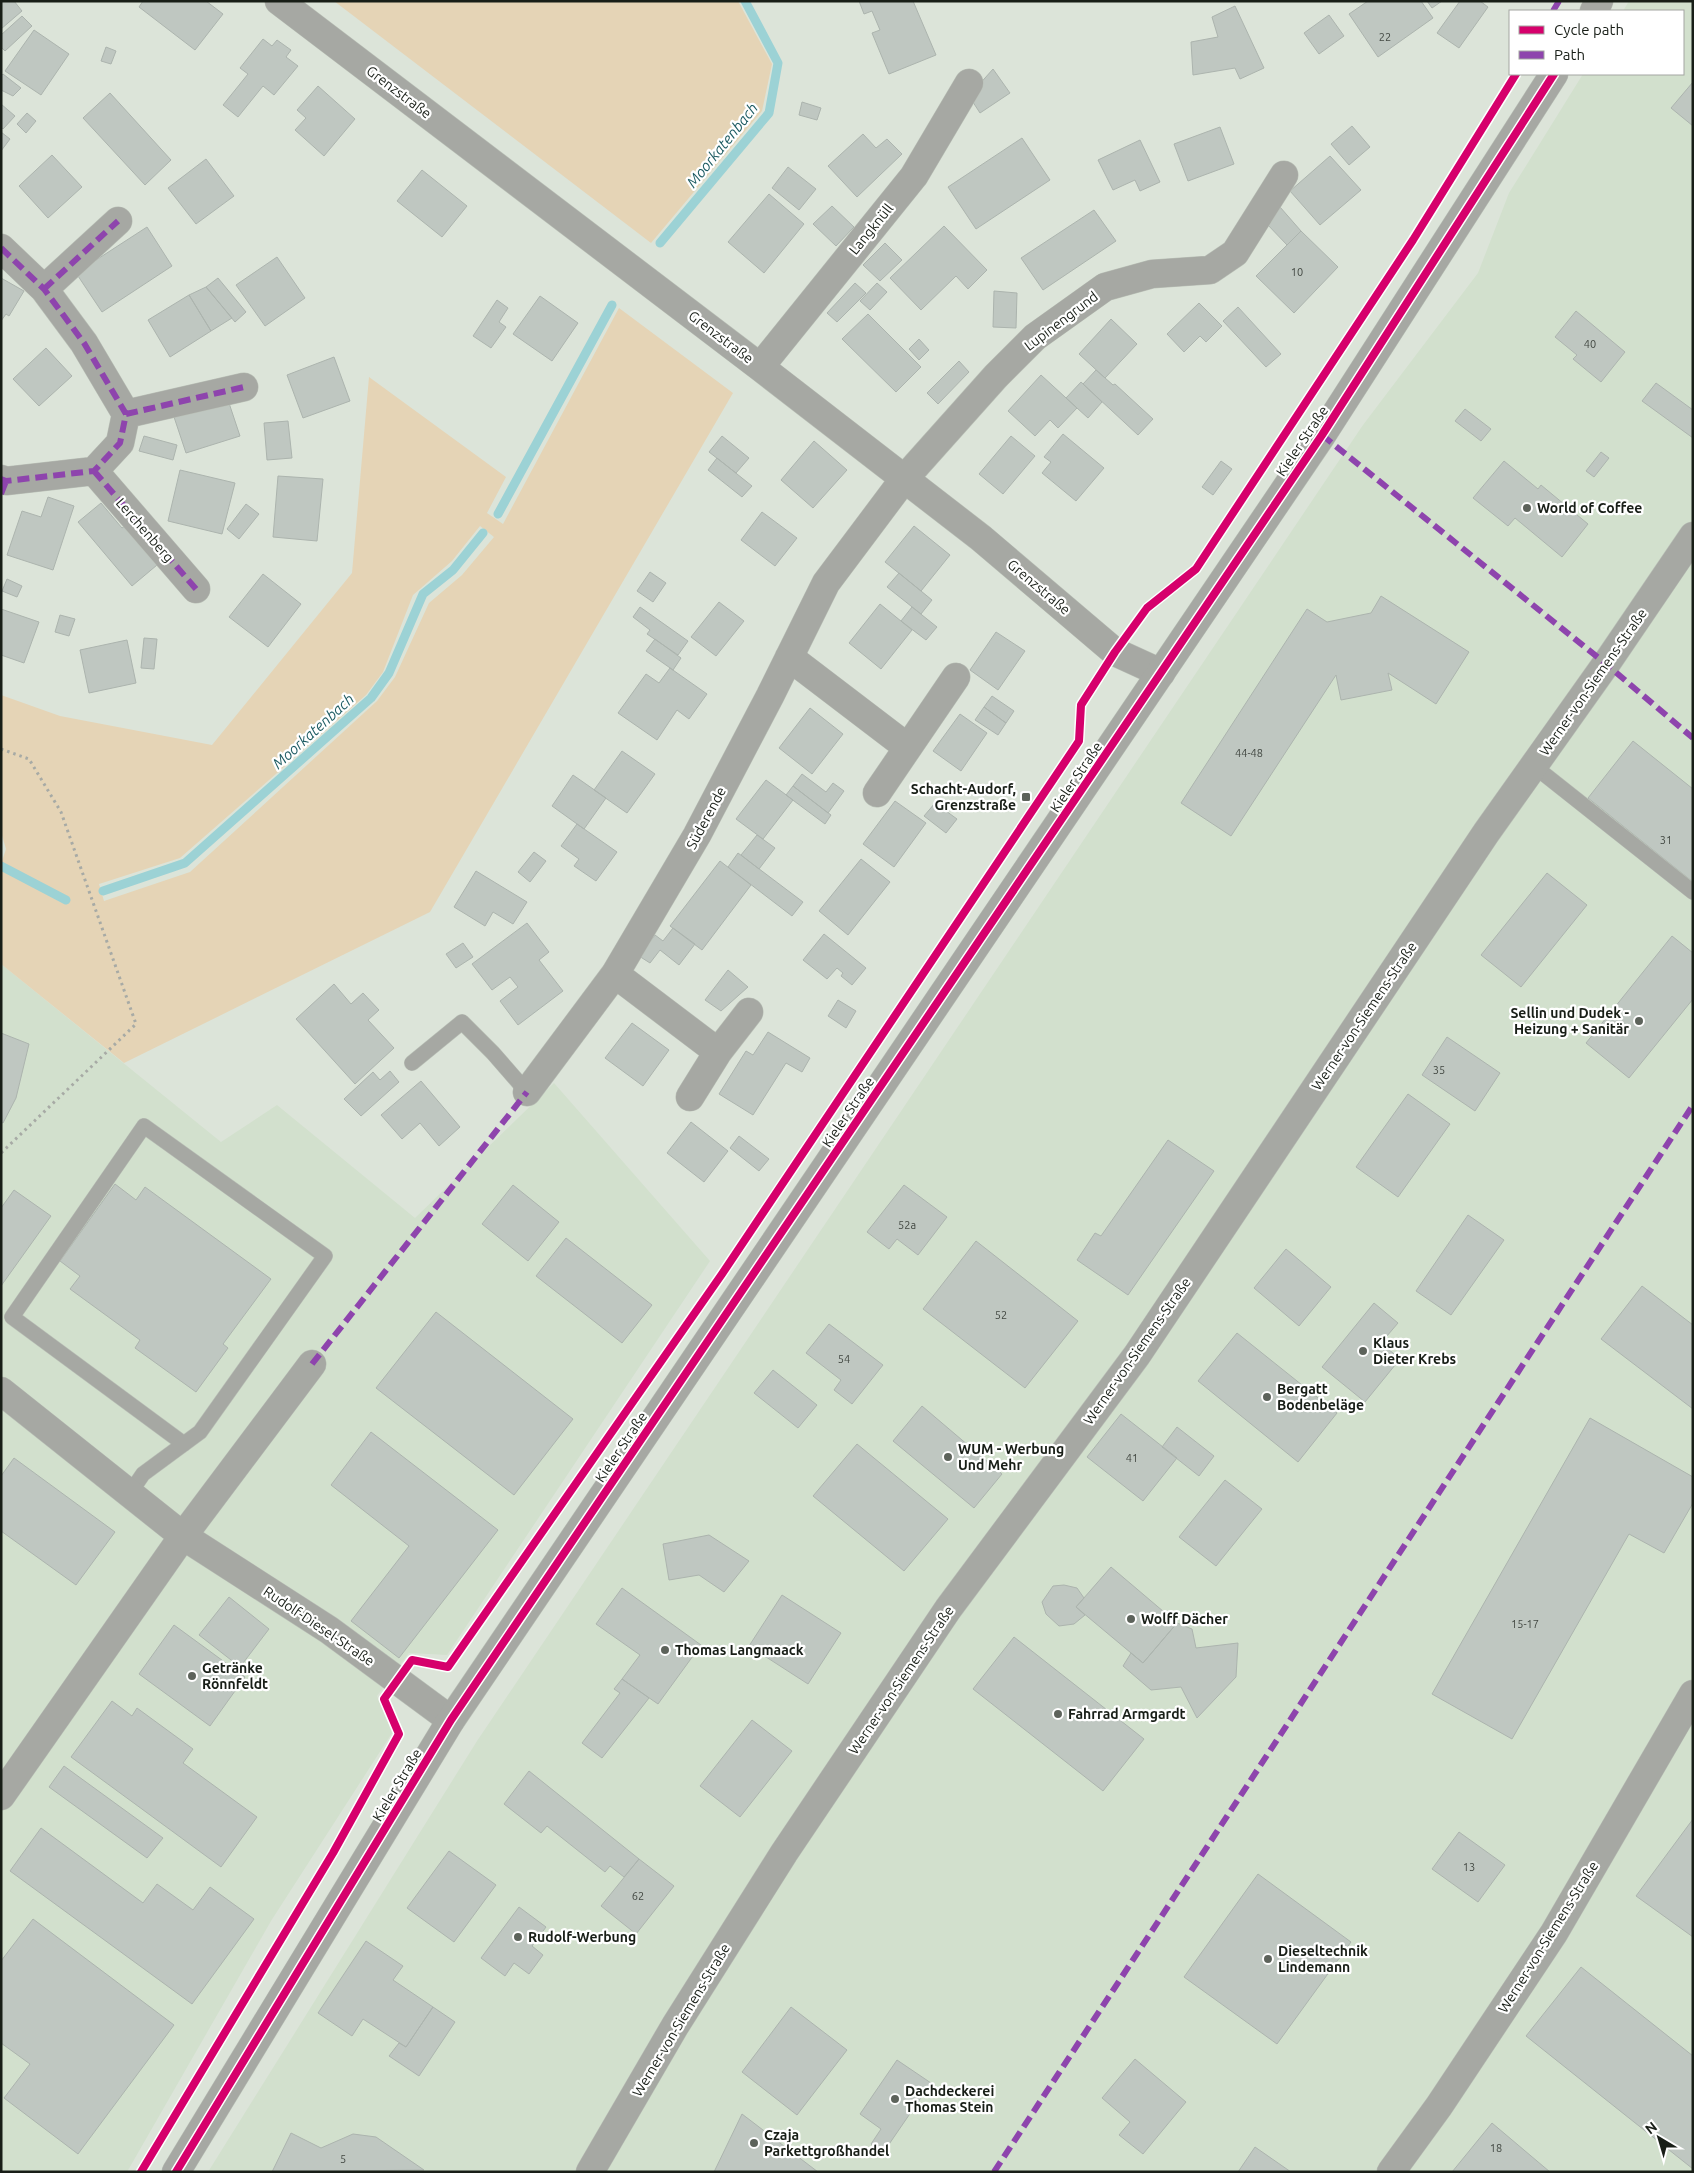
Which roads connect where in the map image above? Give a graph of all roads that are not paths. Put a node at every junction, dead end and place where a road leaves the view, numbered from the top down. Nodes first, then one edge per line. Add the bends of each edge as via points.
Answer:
1 (279, 1) edge
2 (1553, 75) edge
3 (969, 84) dead end
4 (1284, 175) dead end
5 (118, 221) dead end
6 (1, 248) edge
7 (44, 289) junction
8 (760, 366) junction
9 (244, 387) dead end
10 (126, 414) junction
11 (94, 471) junction
12 (904, 479) junction
13 (3, 485) edge
14 (1693, 536) edge
15 (196, 589) dead end
16 (789, 657) junction
17 (1161, 672) junction
18 (956, 677) dead end
19 (908, 747) junction
20 (1534, 766) junction
21 (877, 793) dead end
22 (1693, 892) edge
23 (615, 974) junction
24 (749, 1012) dead end
25 (718, 1052) junction
26 (412, 1063) dead end
27 (527, 1092) joint
28 (690, 1097) dead end
29 (312, 1364) dead end
30 (1, 1391) edge
31 (184, 1444) junction
32 (130, 1493) junction
33 (183, 1536) junction
34 (1693, 1694) edge
35 (451, 1720) junction
36 (1, 1796) edge
37 (176, 2172) edge
38 (590, 2172) edge
39 (1391, 2172) edge

1 - 8 street, Grenzstraße
2 - 17 street, Kieler Straße via 1322,435
3 - 8 street, Langknüll via 914,176
4 - 12 street, Lupinengrund via 1235,253 1210,270 1152,274 1105,287 1034,337
5 - 7 street
6 - 7 street
7 - 10 street via 84,343
8 - 12 street, Grenzstraße
9 - 10 street
10 - 11 street via 120,443
11 - 13 street
11 - 15 street, Lerchenberg
12 - 16 street, Süderende via 826,583
12 - 17 street, Grenzstraße via 981,538 1115,652
14 - 20 street, Werner-von-Siemens-Straße
16 - 19 street
16 - 23 street, Süderende via 697,835
17 - 35 street, Kieler Straße
18 - 19 street
19 - 21 street
20 - 22 lane
20 - 38 street, Werner-von-Siemens-Straße via 1480,841 1137,1355 948,1609 790,1845 675,2026
23 - 25 street
23 - 27 street, Süderende
24 - 25 street
25 - 28 street
26 - 27 lane via 462,1022
29 - 33 street
30 - 32 street, Rudolf-Diesel-Straße
31 - 31 lane via 200,1432 325,1256 144,1126 12,1317
31 - 32 lane via 143,1474
32 - 33 street, Rudolf-Diesel-Straße
33 - 35 street, Rudolf-Diesel-Straße via 329,1630
33 - 36 street
34 - 39 street, Werner-von-Siemens-Straße via 1554,1933
35 - 37 street, Kieler Straße

